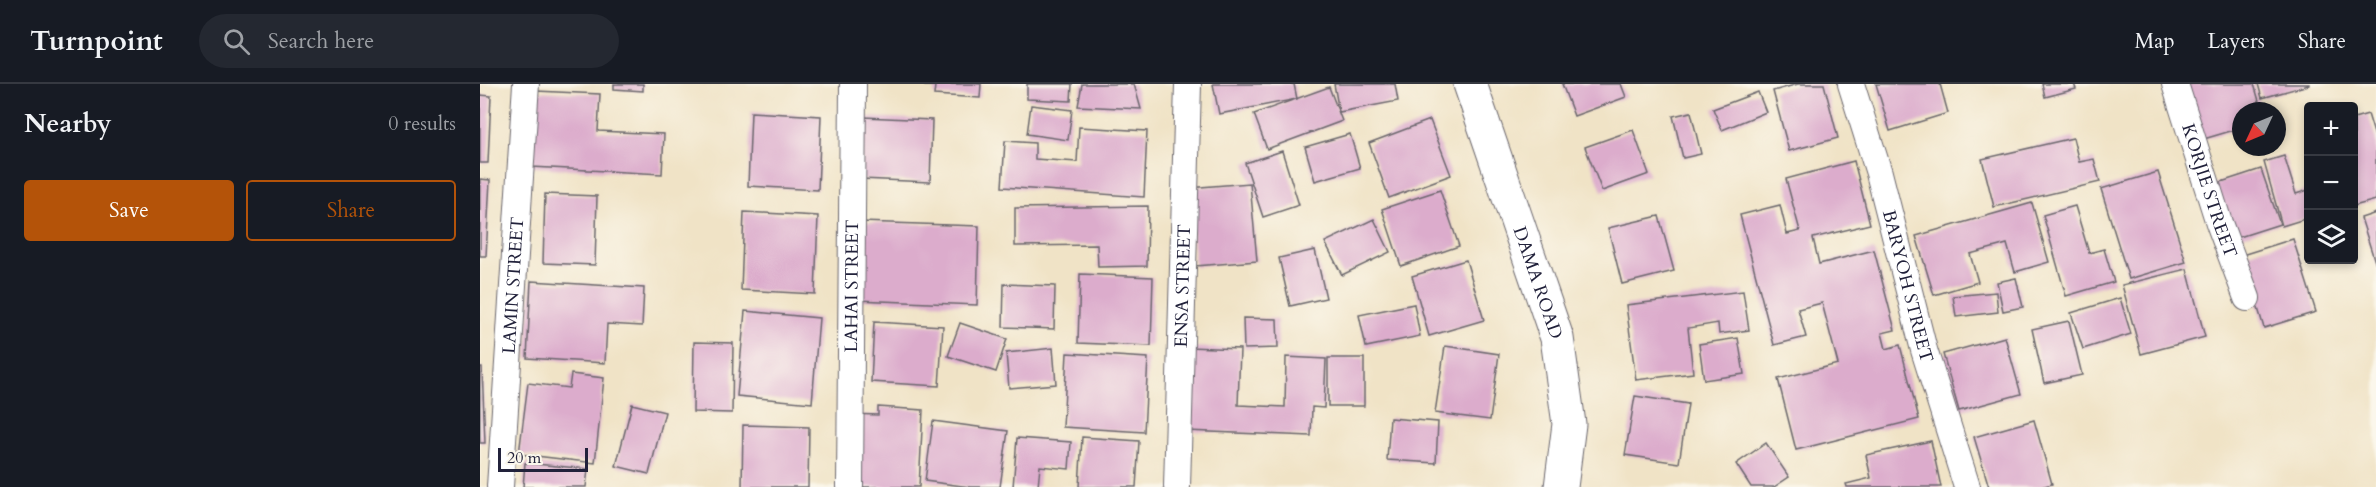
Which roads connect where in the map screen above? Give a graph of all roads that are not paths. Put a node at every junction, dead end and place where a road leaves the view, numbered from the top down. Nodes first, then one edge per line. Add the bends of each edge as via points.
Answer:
1 (526, 84) edge
2 (853, 84) edge
3 (1188, 84) edge
4 (1470, 84) edge
5 (1851, 84) edge
6 (2175, 84) edge
7 (2247, 298) dead end
8 (500, 487) edge
9 (850, 487) edge
10 (1177, 487) edge
11 (1561, 487) edge
12 (1967, 487) edge

1 - 8 street, LAMIN STREET
2 - 9 street, LAHAI STREET
3 - 10 street, ENSA STREET
4 - 11 highway, DAMA ROAD via 1557,338 1569,424
5 - 12 street, BARYOH STREET via 1879,173 1924,350
6 - 7 street, KORJIE STREET

